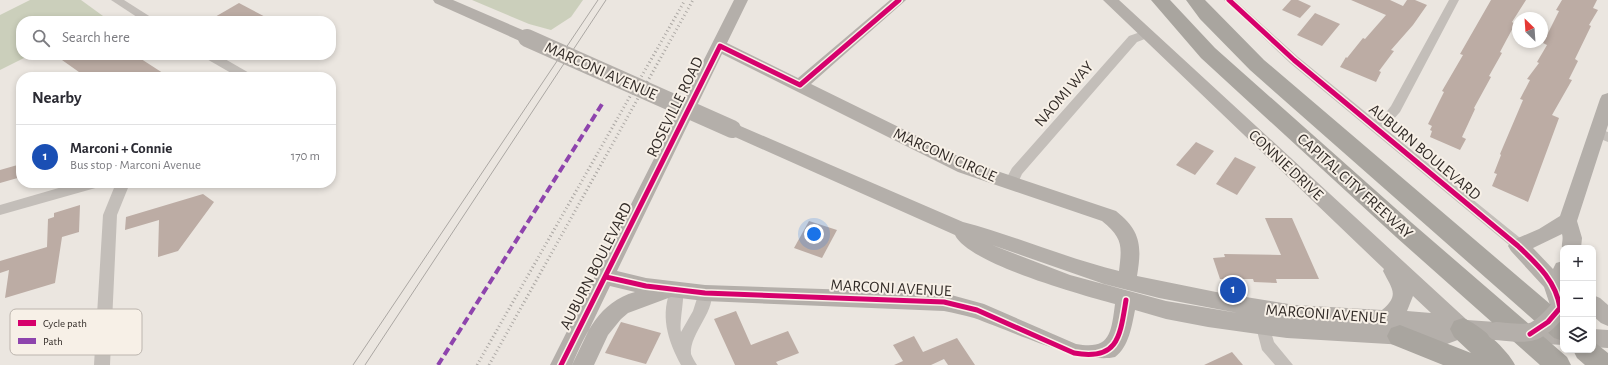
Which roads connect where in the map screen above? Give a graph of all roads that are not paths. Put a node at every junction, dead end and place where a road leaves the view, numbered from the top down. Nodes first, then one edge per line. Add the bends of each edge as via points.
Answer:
1 (116, 0) edge
2 (440, 0) edge
3 (742, 0) edge
4 (899, 0) edge
5 (1110, 0) edge
6 (1160, 0) edge
7 (1195, 0) edge
8 (1229, 0) edge
9 (1454, 0) edge
10 (143, 16) edge
11 (1146, 34) junction
12 (720, 46) junction
13 (218, 60) edge
14 (238, 72) edge
15 (800, 85) junction
16 (1608, 99) edge
17 (1372, 125) junction
18 (1603, 135) edge
19 (654, 179) joint
20 (1011, 183) junction
21 (77, 188) edge
22 (121, 188) edge
23 (0, 210) edge
24 (1568, 221) junction
25 (1572, 245) edge
26 (1518, 246) junction
27 (1384, 256) junction
28 (1560, 272) edge
29 (606, 277) junction
30 (672, 290) junction
31 (1126, 290) junction
32 (705, 293) junction
33 (1596, 307) edge
34 (105, 309) edge
35 (1608, 317) edge
36 (1263, 327) junction
37 (1393, 327) junction
38 (1560, 327) edge
39 (1463, 329) junction
40 (1530, 334) junction
41 (1560, 336) edge
42 (1596, 342) edge
43 (103, 355) edge
44 (687, 359) edge
45 (102, 365) edge
46 (561, 365) edge
47 (583, 365) edge
48 (1285, 365) edge
49 (1472, 365) edge
50 (1502, 365) edge
51 (1558, 365) edge
52 (1604, 365) edge

1 - 10 street
2 - 31 street, MARCONI AVENUE, bridge via 959,230 987,252 1010,262 1068,283
3 - 12 street, ROSEVILLE ROAD
4 - 15 street
5 - 11 street, CONNIE DRIVE
6 - 51 highway, CAPITAL CITY FREEWAY via 1208,53
7 - 38 highway, CAPITAL CITY FREEWAY via 1257,65
8 - 17 street, AUBURN BOULEVARD via 1280,48
9 - 17 street via 1396,109 1388,118
11 - 20 street, NAOMI WAY via 1133,39 1017,171
11 - 27 street, CONNIE DRIVE
12 - 15 street, MARCONI CIRCLE
12 - 19 street, ROSEVILLE ROAD
13 - 14 street
15 - 20 street, MARCONI CIRCLE via 945,158
16 - 18 street
17 - 26 street, AUBURN BOULEVARD
18 - 24 street
19 - 29 street, AUBURN BOULEVARD
20 - 31 street, MARCONI CIRCLE via 1099,212 1126,229 1131,246
21 - 23 street
22 - 34 street via 110,215
24 - 25 street via 1573,238
24 - 26 street
26 - 28 street, AUBURN BOULEVARD
26 - 40 street, AUBURN BOULEVARD, bridge via 1552,284 1560,300 1560,308 1548,322
27 - 37 street via 1404,290
27 - 39 street, CONNIE DRIVE
29 - 30 street, MARCONI AVENUE
29 - 46 street, AUBURN BOULEVARD
30 - 32 street, MARCONI AVENUE
30 - 44 street via 672,314 677,344
30 - 47 street via 618,308 601,330
31 - 32 street, MARCONI AVENUE via 1123,321 1117,342 1104,353 1085,357 977,310 944,302
31 - 36 street, MARCONI AVENUE via 1208,318
31 - 37 street, MARCONI AVENUE via 1159,290 1261,309
32 - 44 street via 700,313 687,335
33 - 35 street
36 - 37 street, MARCONI AVENUE
36 - 48 street via 1267,345
37 - 39 street, MARCONI AVENUE via 1439,338
37 - 49 highway
39 - 40 street, MARCONI AVENUE, bridge
39 - 50 highway
40 - 41 street, MARCONI AVENUE
42 - 52 highway
43 - 45 street

